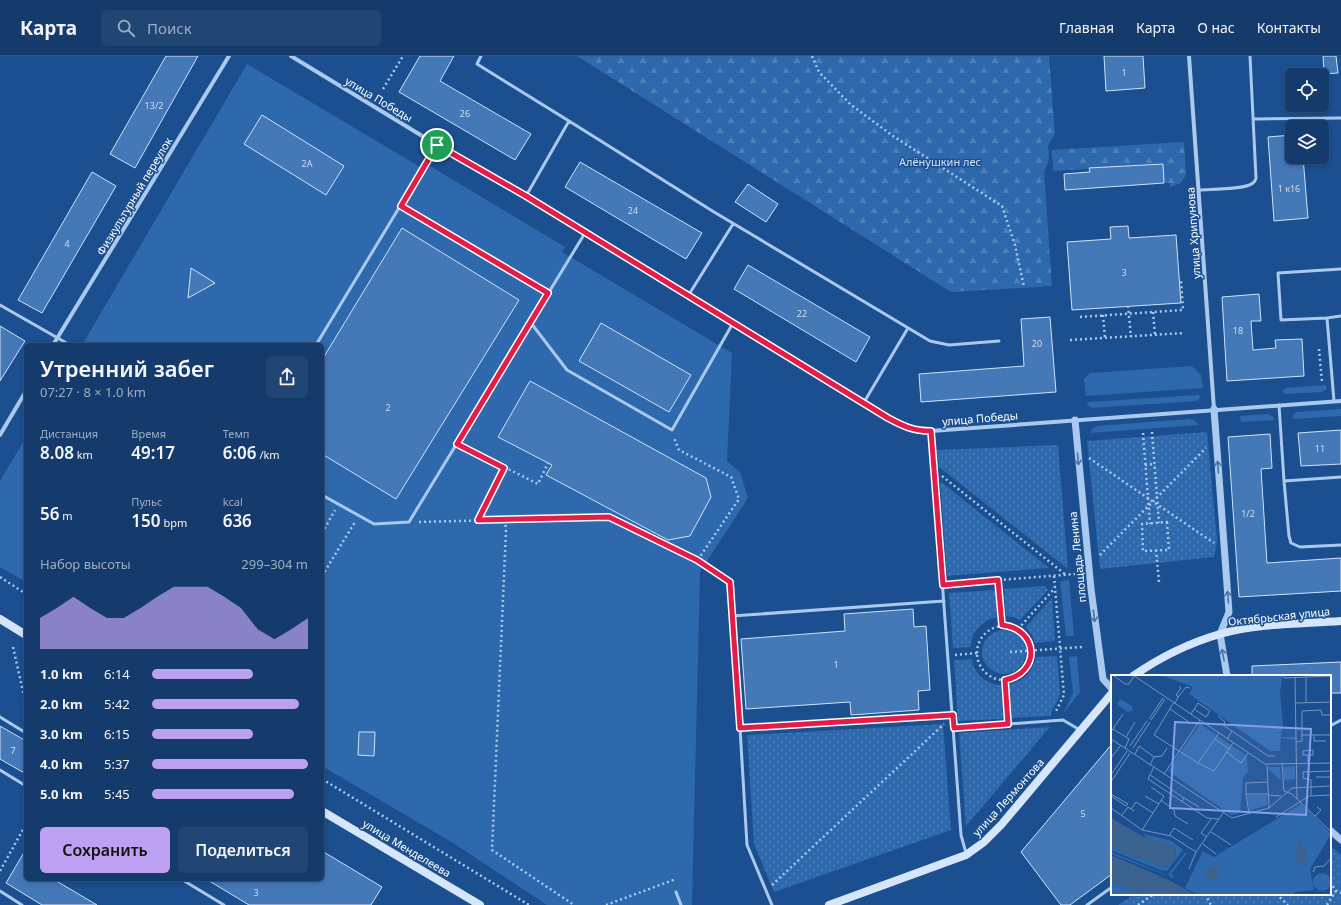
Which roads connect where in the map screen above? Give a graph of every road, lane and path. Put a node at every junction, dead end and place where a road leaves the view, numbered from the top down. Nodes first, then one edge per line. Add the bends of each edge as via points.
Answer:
1 (229, 56) edge
2 (291, 56) edge
3 (403, 56) edge
4 (481, 56) edge
5 (812, 56) edge
6 (1189, 56) edge
7 (1250, 56) edge
8 (383, 89) dead end
9 (1341, 118) edge
10 (1254, 119) junction
11 (569, 121) junction
12 (437, 145) junction
13 (1199, 190) junction
14 (526, 196) junction
15 (401, 206) junction
16 (733, 224) junction
17 (585, 233) junction
18 (1341, 269) edge
19 (1181, 280) dead end
20 (1024, 287) dead end
21 (548, 293) junction
22 (688, 296) junction
23 (0, 304) edge
24 (1128, 306) dead end
25 (1153, 312) junction
26 (1128, 314) junction
27 (1103, 315) junction
28 (1341, 316) edge
29 (1080, 317) dead end
30 (1327, 318) junction
31 (531, 323) junction
32 (733, 323) junction
33 (908, 328) junction
34 (1184, 333) dead end
35 (1155, 335) junction
36 (1131, 336) junction
37 (58, 338) junction
38 (1105, 338) junction
39 (1070, 340) dead end
40 (999, 341) dead end
41 (55, 343) edge
42 (67, 343) edge
43 (317, 343) edge
44 (24, 394) edge
45 (1334, 401) junction
46 (1341, 401) edge
47 (863, 404) junction
48 (1279, 405) junction
49 (1214, 409) junction
50 (1074, 420) junction
51 (672, 430) junction
52 (931, 431) junction
53 (1152, 432) dead end
54 (1143, 433) dead end
55 (0, 435) edge
56 (457, 444) junction
57 (1208, 446) dead end
58 (1088, 457) dead end
59 (548, 463) dead end
60 (1154, 464) junction
61 (1145, 465) junction
62 (504, 468) junction
63 (934, 470) junction
64 (1341, 477) edge
65 (1284, 481) junction
66 (324, 496) edge
67 (1157, 497) junction
68 (1148, 498) junction
69 (1153, 501) junction
70 (339, 504) junction
71 (1158, 504) junction
72 (1149, 506) junction
73 (359, 516) junction
74 (478, 520) junction
75 (505, 520) junction
76 (409, 522) junction
77 (1159, 523) junction
78 (1150, 524) junction
79 (324, 530) edge
80 (1216, 544) dead end
81 (1341, 545) edge
82 (1156, 550) junction
83 (1100, 555) dead end
84 (697, 560) junction
85 (324, 573) edge
86 (1074, 574) dead end
87 (1066, 575) junction
88 (1054, 576) junction
89 (0, 577) edge
90 (998, 580) junction
91 (1159, 582) dead end
92 (943, 585) junction
93 (1055, 587) junction
94 (24, 593) edge
95 (944, 601) junction
96 (732, 616) junction
97 (0, 619) edge
98 (1341, 621) edge
99 (1002, 625) junction
100 (1018, 629) junction
101 (24, 634) edge
102 (1220, 634) junction
103 (13, 647) dead end
104 (1082, 648) dead end
105 (1060, 649) junction
106 (1031, 651) junction
107 (1010, 652) dead end
108 (976, 653) junction
109 (948, 656) junction
110 (1134, 675) edge
111 (1227, 675) edge
112 (1005, 680) junction
113 (1111, 688) edge
114 (1111, 694) edge
115 (24, 696) edge
116 (953, 715) junction
117 (0, 717) edge
118 (1341, 720) edge
119 (1051, 721) junction
120 (1008, 724) junction
121 (1331, 725) edge
122 (740, 728) junction
123 (954, 728) junction
124 (1080, 730) junction
125 (24, 732) edge
126 (0, 770) edge
127 (324, 780) edge
128 (24, 785) edge
129 (324, 812) edge
130 (24, 828) edge
131 (1331, 831) edge
132 (1341, 840) edge
133 (966, 855) junction
134 (0, 871) edge
135 (676, 879) dead end
136 (184, 881) edge
137 (1331, 884) edge
138 (1111, 888) edge
139 (766, 890) junction
140 (0, 891) edge
141 (1336, 891) junction
142 (676, 892) dead end
143 (1341, 894) edge
144 (1153, 895) edge
145 (1206, 895) edge
146 (1277, 895) edge
147 (22, 905) edge
148 (224, 905) edge
149 (480, 905) edge
150 (529, 905) edge
151 (574, 905) edge
152 (606, 905) edge
153 (680, 905) edge
154 (772, 905) edge
155 (829, 905) edge
156 (1087, 905) edge
157 (1138, 905) edge
158 (1211, 905) edge
159 (1288, 905) edge
160 (1327, 905) edge

1 - 37 street, Физкультурный переулок
2 - 12 street, улица Победы
3 - 8 path
4 - 11 lane via 477,64
5 - 20 path via 819,72 850,104 893,136 1002,206 1015,245
6 - 13 street, улица Хрипунова
7 - 10 lane
9 - 10 lane
10 - 13 lane via 1257,174 1253,183 1240,187
11 - 14 lane
11 - 16 lane
12 - 14 street, улица Победы
12 - 15 lane
13 - 49 street, улица Хрипунова
14 - 17 street, улица Победы
15 - 21 lane
15 - 43 lane
16 - 22 lane
16 - 33 lane
17 - 21 lane
17 - 22 street, улица Победы
18 - 30 lane via 1278,273 1281,320
19 - 25 path via 1183,310
21 - 31 lane
22 - 32 street, улица Победы
23 - 37 lane
24 - 26 path
25 - 26 path
25 - 35 path
26 - 27 path
26 - 36 path
27 - 29 path
27 - 38 path
28 - 30 lane
30 - 45 lane
31 - 51 lane via 567,370
31 - 56 lane
32 - 47 street, улица Победы
32 - 51 lane
33 - 40 lane via 930,340 949,345
33 - 47 lane
34 - 35 path
35 - 36 path
36 - 38 path
37 - 41 street, Физкультурный переулок
37 - 42 lane
38 - 39 path
44 - 55 street
45 - 46 street, улица Победы
45 - 48 street, улица Победы
47 - 52 street, улица Победы via 907,428
48 - 49 street, улица Победы
48 - 65 lane
49 - 50 street, улица Победы
102 -> 49 street via 1229,612
50 - 52 street, улица Победы
50 -> 113 street, площадь Ленина via 1102,679
51 - 84 path via 679,450 731,477 739,499
52 - 63 lane
53 - 60 path
54 - 61 path
56 - 62 path
56 - 76 lane
57 - 67 path
58 - 68 path
59 - 62 path via 538,484
60 - 61 path
60 - 67 path
61 - 68 path
62 - 74 path
63 - 87 path
63 - 92 lane
64 - 65 lane
65 - 81 lane via 1291,543 1300,547
66 - 70 lane
67 - 69 path
67 - 71 path
68 - 69 path
68 - 72 path
69 - 71 path
69 - 72 path
70 - 73 lane
70 - 79 path
71 - 77 path
71 - 80 path
72 - 78 path
72 - 83 path
73 - 76 lane via 374,524
73 - 85 path
74 - 75 path
74 - 76 path
75 - 84 path via 609,517
75 - 151 path via 492,850
77 - 78 path
77 - 82 path via 1167,522 1169,550
78 - 82 path via 1142,524 1143,551
82 - 91 path
84 - 96 path via 730,582
86 - 87 path
87 - 88 path
88 - 90 path
88 - 93 path
89 - 94 path
90 - 92 path
90 - 99 path
92 - 95 lane
93 - 100 path
93 - 105 path
95 - 96 lane
95 - 109 lane
96 - 122 lane
97 - 101 main road
98 - 102 main road, Октябрьская улица via 1265,627
99 - 100 path
99 - 108 path via 984,634 977,645
100 - 106 path via 1028,640
102 - 110 main road via 1188,645
111 -> 102 street
103 - 115 path
104 - 105 path
105 - 106 path
105 - 119 path via 1064,695
106 - 107 path
106 - 112 path via 1029,664 1024,671 1019,676
108 - 109 path
108 - 112 path via 981,668 986,673
109 - 116 lane
112 - 120 path
114 - 124 main road, улица Лермонтова
116 - 122 lane
116 - 123 lane
116 - 139 path
117 - 125 lane
118 - 121 lane
119 - 120 lane
119 - 124 lane via 1063,720
120 - 123 lane
122 - 139 lane via 747,845
123 - 133 lane via 961,835
124 - 133 main road, улица Лермонтова via 1001,825
126 - 128 lane
127 - 150 path
129 - 149 main road, улица Менделеева
130 - 134 path
131 - 132 street
133 - 155 main road, улица Лермонтова
135 - 152 path
136 - 148 lane
137 - 141 path
138 - 156 lane
139 - 154 lane
140 - 147 lane
141 - 143 path
141 - 160 path
142 - 153 lane
144 - 157 path
145 - 158 path
146 - 159 path

